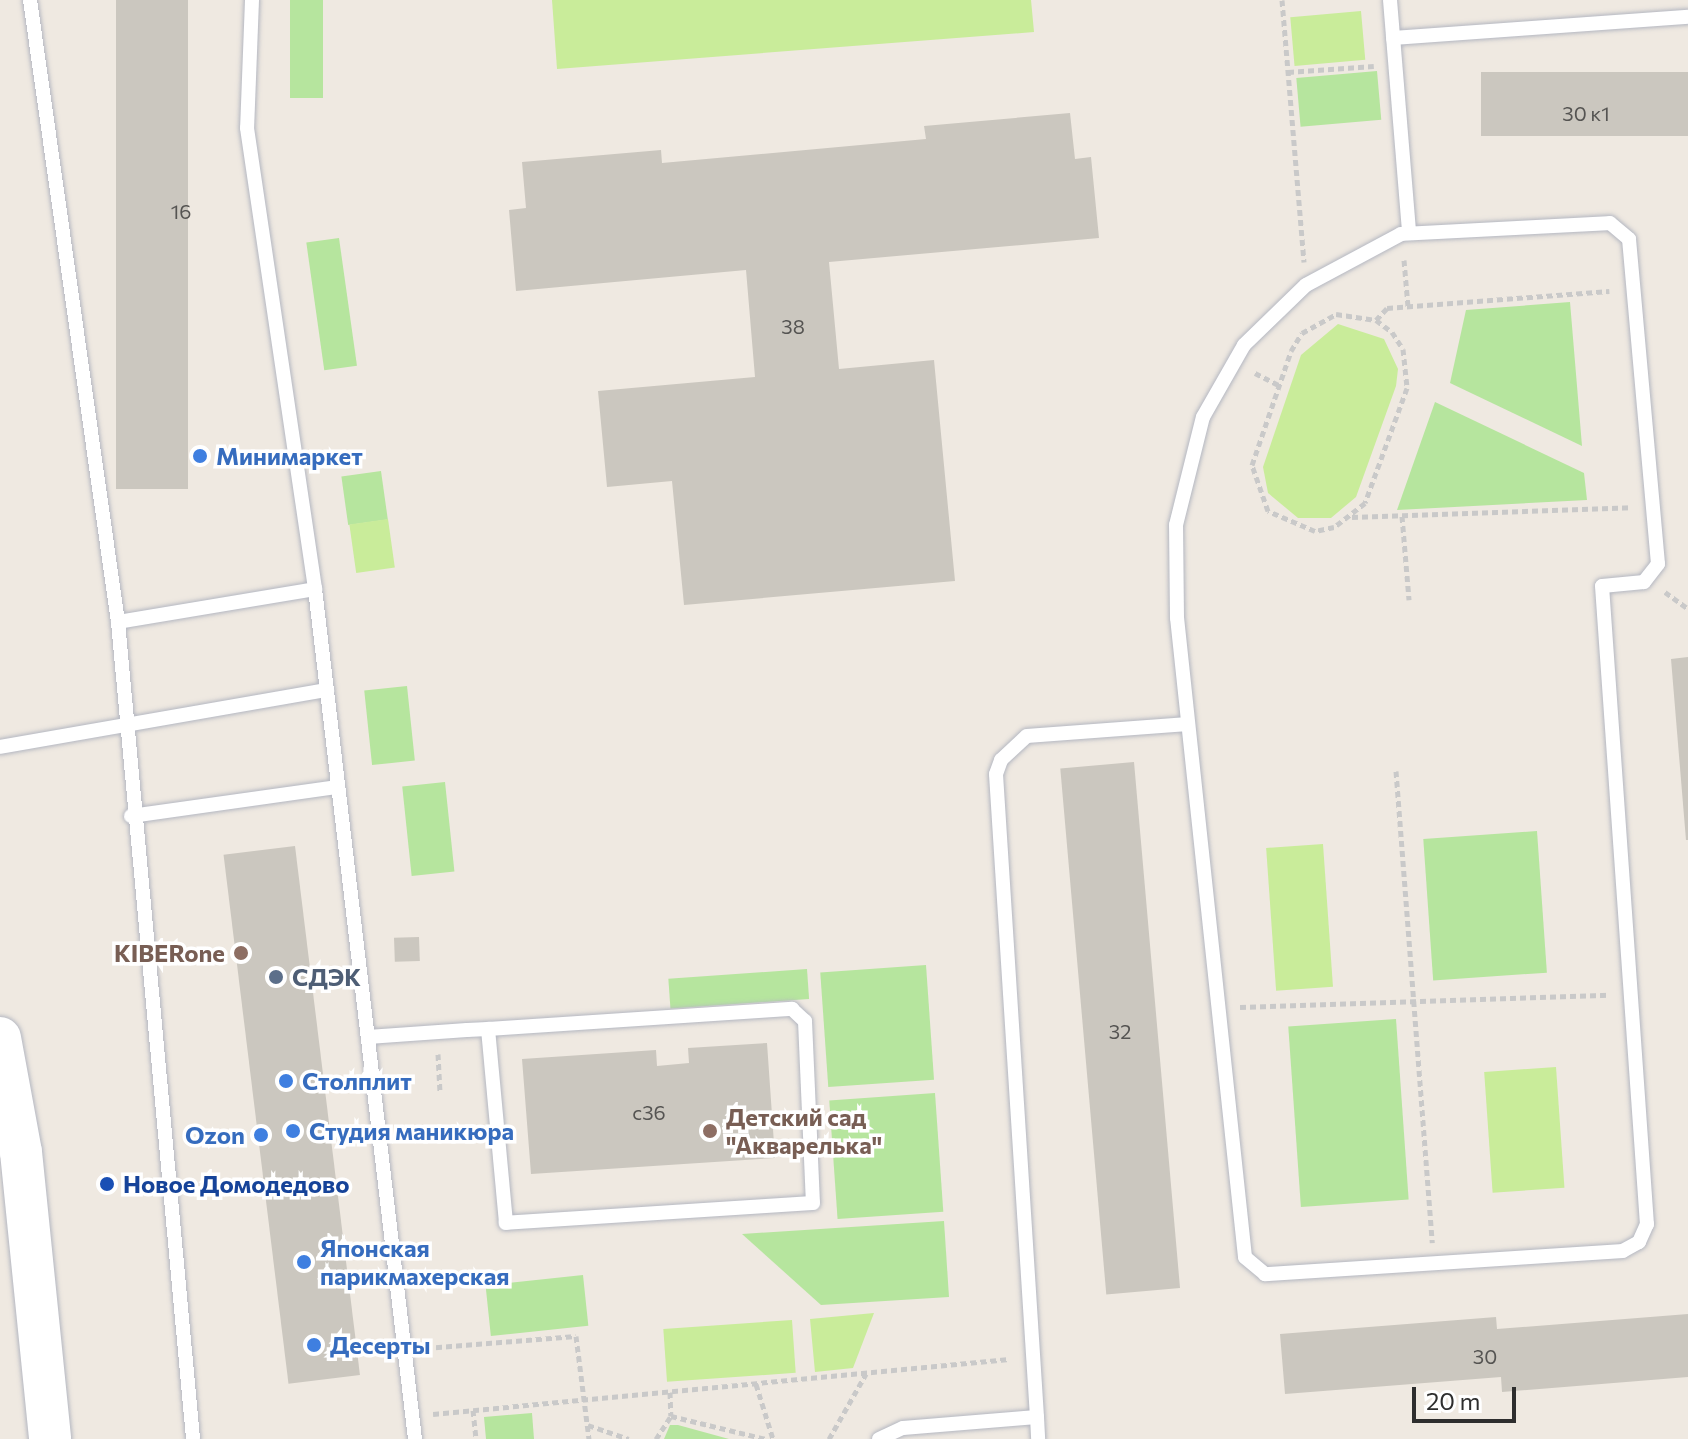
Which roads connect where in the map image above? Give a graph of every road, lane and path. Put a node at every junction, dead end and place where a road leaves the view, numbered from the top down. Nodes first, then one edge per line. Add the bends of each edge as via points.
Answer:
1 (30, 0) edge
2 (252, 0) edge
3 (1282, 0) edge
4 (1390, 0) edge
5 (1688, 17) edge
6 (1393, 38) junction
7 (1395, 65) junction
8 (1288, 72) junction
9 (1405, 233) junction
10 (1306, 285) junction
11 (1634, 289) junction
12 (1408, 307) junction
13 (1376, 320) junction
14 (1653, 506) junction
15 (1402, 516) junction
16 (1352, 517) junction
17 (1654, 578) junction
18 (315, 589) junction
19 (1409, 600) dead end
20 (1688, 609) edge
21 (118, 622) junction
22 (327, 690) junction
23 (132, 724) junction
24 (1188, 724) junction
25 (0, 747) edge
26 (1396, 771) dead end
27 (338, 787) junction
28 (131, 816) junction
29 (1631, 994) junction
30 (1413, 1001) junction
31 (1219, 1008) junction
32 (488, 1029) junction
33 (436, 1032) junction
34 (368, 1037) junction
35 (0, 1038) edge
36 (440, 1093) dead end
37 (10, 1153) edge
38 (1433, 1263) junction
39 (405, 1350) junction
40 (1034, 1357) junction
41 (866, 1373) junction
42 (756, 1384) junction
43 (670, 1392) junction
44 (585, 1400) junction
45 (473, 1410) junction
46 (413, 1416) junction
47 (671, 1416) junction
48 (1037, 1417) junction
49 (588, 1425) junction
50 (50, 1439) edge
51 (193, 1439) edge
52 (415, 1439) edge
53 (476, 1439) edge
54 (589, 1439) edge
55 (629, 1439) edge
56 (656, 1439) edge
57 (766, 1439) edge
58 (773, 1439) edge
59 (829, 1439) edge
60 (879, 1439) edge
61 (1038, 1439) edge

1 - 21 lane
2 - 18 lane via 247,128
3 - 8 path
4 - 6 lane
5 - 6 lane
6 - 7 lane
7 - 8 path
7 - 9 lane
8 - 10 path
9 - 10 lane
9 - 11 lane via 1610,223 1629,239
9 - 12 path
10 - 24 lane via 1244,345 1203,417 1176,525
11 - 12 path
11 - 14 lane
12 - 13 path via 1387,308
13 - 16 path via 1403,349 1407,388 1365,503
13 - 16 path via 1336,314 1302,333 1252,465 1259,498 1281,521 1315,531
14 - 15 path
14 - 17 lane
15 - 16 path
15 - 19 path
17 - 20 path via 1680,610
17 - 29 lane via 1602,586
18 - 21 lane
18 - 22 lane
21 - 23 lane
22 - 23 lane
22 - 27 lane
23 - 25 lane
23 - 28 lane
24 - 31 lane
24 - 40 lane via 1027,736 996,774
26 - 30 path
27 - 28 lane
27 - 34 lane
28 - 51 lane
29 - 30 path
29 - 38 lane via 1647,1224 1639,1242 1623,1251
30 - 31 path
30 - 38 path
31 - 38 lane via 1252,1268 1265,1274
32 - 32 lane via 801,1013 813,1203 506,1223
32 - 33 lane
33 - 34 lane
33 - 36 path
34 - 39 lane
35 - 37 street
37 - 50 street
39 - 44 path via 576,1336
39 - 46 lane
40 - 41 path
40 - 48 lane
41 - 42 path
41 - 59 path
42 - 43 path
42 - 58 path
43 - 44 path
43 - 47 path
44 - 45 path
44 - 49 path
45 - 46 path
45 - 53 path
46 - 52 lane
47 - 56 path
47 - 57 path
48 - 60 lane via 903,1428
48 - 61 lane
49 - 54 path
49 - 55 path

